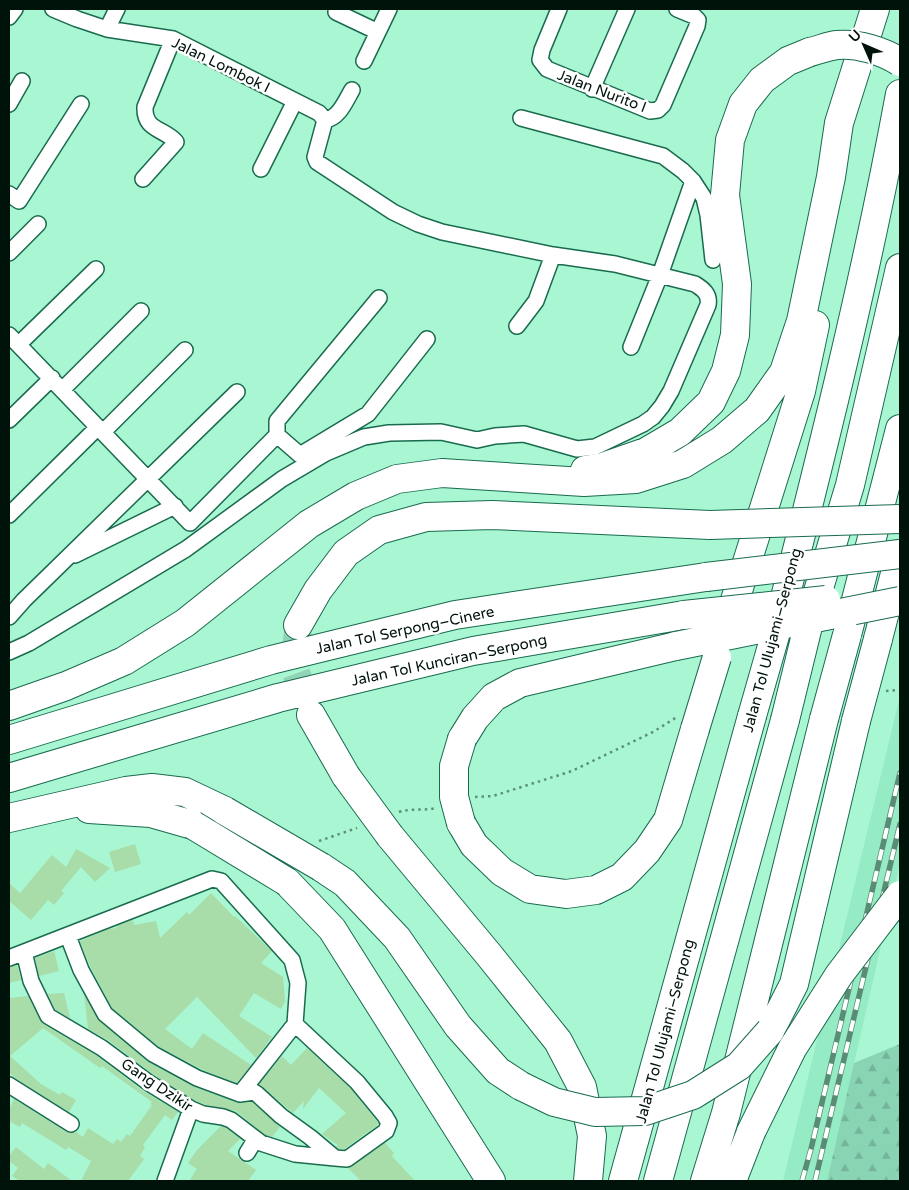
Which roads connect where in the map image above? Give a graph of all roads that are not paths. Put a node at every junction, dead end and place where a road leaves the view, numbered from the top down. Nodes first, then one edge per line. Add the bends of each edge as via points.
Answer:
1 (15, 9) edge
2 (53, 9) edge
3 (117, 9) edge
4 (389, 9) edge
5 (559, 9) edge
6 (627, 9) edge
7 (677, 9) edge
8 (875, 9) edge
9 (336, 12) dead end
10 (9, 17) edge
11 (107, 29) junction
12 (378, 32) junction
13 (173, 39) junction
14 (364, 61) dead end
15 (900, 62) edge
16 (22, 81) dead end
17 (592, 89) junction
18 (352, 90) dead end
19 (900, 94) edge
20 (295, 101) junction
21 (9, 104) edge
22 (81, 104) dead end
23 (521, 118) dead end
24 (325, 120) junction
25 (261, 169) dead end
26 (831, 177) junction
27 (143, 180) dead end
28 (693, 181) junction
29 (9, 194) edge
30 (38, 224) dead end
31 (9, 253) edge
32 (554, 255) junction
33 (713, 260) dead end
34 (900, 268) edge
35 (96, 269) dead end
36 (660, 275) junction
37 (379, 298) dead end
38 (141, 311) dead end
39 (517, 326) dead end
40 (14, 339) edge
41 (427, 339) dead end
42 (631, 347) dead end
43 (185, 350) dead end
44 (57, 384) junction
45 (237, 392) dead end
46 (9, 420) edge
47 (900, 429) edge
48 (101, 430) junction
49 (277, 434) junction
50 (148, 478) junction
51 (536, 478) junction
52 (175, 506) junction
53 (9, 515) edge
54 (900, 520) edge
55 (900, 554) edge
56 (64, 561) junction
57 (900, 595) edge
58 (900, 601) edge
59 (9, 617) edge
60 (298, 625) tunnel mouth
61 (9, 652) edge
62 (9, 706) edge
63 (312, 715) tunnel mouth
64 (9, 740) edge
65 (9, 778) edge
66 (45, 808) junction
67 (9, 818) edge
68 (900, 895) edge
69 (68, 936) junction
70 (24, 952) junction
71 (9, 958) edge
72 (295, 1024) junction
73 (9, 1085) edge
74 (240, 1094) junction
75 (190, 1109) junction
76 (71, 1124) dead end
77 (255, 1140) junction
78 (247, 1153) dead end
79 (335, 1158) junction
80 (165, 1181) edge
81 (491, 1181) edge
82 (588, 1181) edge
83 (623, 1181) edge
84 (658, 1181) edge
85 (705, 1181) edge
86 (732, 1181) edge

1 - 10 street
2 - 11 street, Jalan Lombok I
3 - 11 street
4 - 12 street
5 - 17 street, Jalan Nurito I via 540,60 547,69
6 - 17 street
7 - 17 street, Jalan Nurito I via 694,16 698,26 658,110 650,111
8 - 26 highway via 839,123
9 - 12 street
11 - 13 street, Jalan Lombok I
12 - 14 street
13 - 20 street, Jalan Lombok I
13 - 27 street via 145,114 149,124 176,142
15 - 51 highway, bridge via 868,48 837,45 788,61 762,80 743,104 730,140 725,195 737,284 735,335 726,371 711,402 680,432 646,452 603,467
16 - 21 street
18 - 24 street via 333,119
19 - 83 highway, Jalan Tol Ulujami–Serpong, bridge via 883,186 844,357 778,625
20 - 24 street, Jalan Lombok I via 319,112
20 - 25 street
22 - 29 street via 19,201
23 - 28 street via 663,156
24 - 32 street via 315,157 317,162 393,212 442,232
26 - 51 highway via 801,321 784,372 757,410 722,440 683,464 636,479 584,482
26 - 58 highway, bridge via 823,290 801,391 717,658 689,722 668,820 647,852 622,876 596,890 566,894 530,889 502,872 474,845 461,823 454,797 454,766 462,739 474,718 494,697 520,683 676,646
28 - 33 street via 704,198
28 - 36 street
30 - 31 street
32 - 36 street
32 - 39 street via 536,301
34 - 84 highway, bridge via 850,485 810,618
35 - 40 street
36 - 42 street
36 - 61 street via 694,284 707,293 709,299 671,391 653,417 643,424 595,447 577,449 524,434 477,440 441,432 364,437 282,479 186,549
37 - 49 street via 277,421
38 - 44 street
40 - 44 street
41 - 49 street via 368,414 300,454
43 - 48 street
44 - 46 street
44 - 48 street
45 - 50 street
47 - 85 highway, bridge via 726,1113
48 - 50 street
48 - 53 street
49 - 52 street via 190,523
50 - 52 street
50 - 56 street
51 - 62 highway via 442,473 397,479 356,496 309,524 185,623 124,660 66,686
52 - 56 street
54 - 60 highway, bridge via 710,525 492,514 426,517 380,530 346,553 318,590
55 - 64 highway, Jalan Tol Serpong–Cinere, bridge via 706,576 455,615 271,660
55 - 66 highway, bridge via 856,720 794,984 770,1031 739,1066 693,1095 645,1111 596,1112 554,1102 520,1086 498,1070 458,1026 390,931 318,855 185,792 152,788
56 - 59 street
57 - 65 highway, Jalan Tol Kunciran–Serpong, bridge via 684,615 473,651 296,693
63 - 82 highway, bridge via 346,776 390,826 558,1041 582,1088 592,1136
66 - 67 highway
66 - 81 highway, bridge via 151,813 193,825 288,882 332,929
68 - 86 highway, bridge via 839,975 792,1050 751,1132
69 - 70 street
69 - 72 street via 212,879 221,880 292,960 298,983
69 - 74 street via 81,970 105,1014 153,1054 197,1078
70 - 71 street
70 - 75 street, Gang Dzikir via 31,980 48,1016 102,1048
72 - 74 street
72 - 79 street via 357,1082 389,1122 386,1131 347,1159
73 - 76 street
74 - 79 street via 257,1094
75 - 77 street, Gang Dzikir via 232,1120
75 - 80 street
77 - 78 street
77 - 79 street, Gang Dzikir via 295,1154

